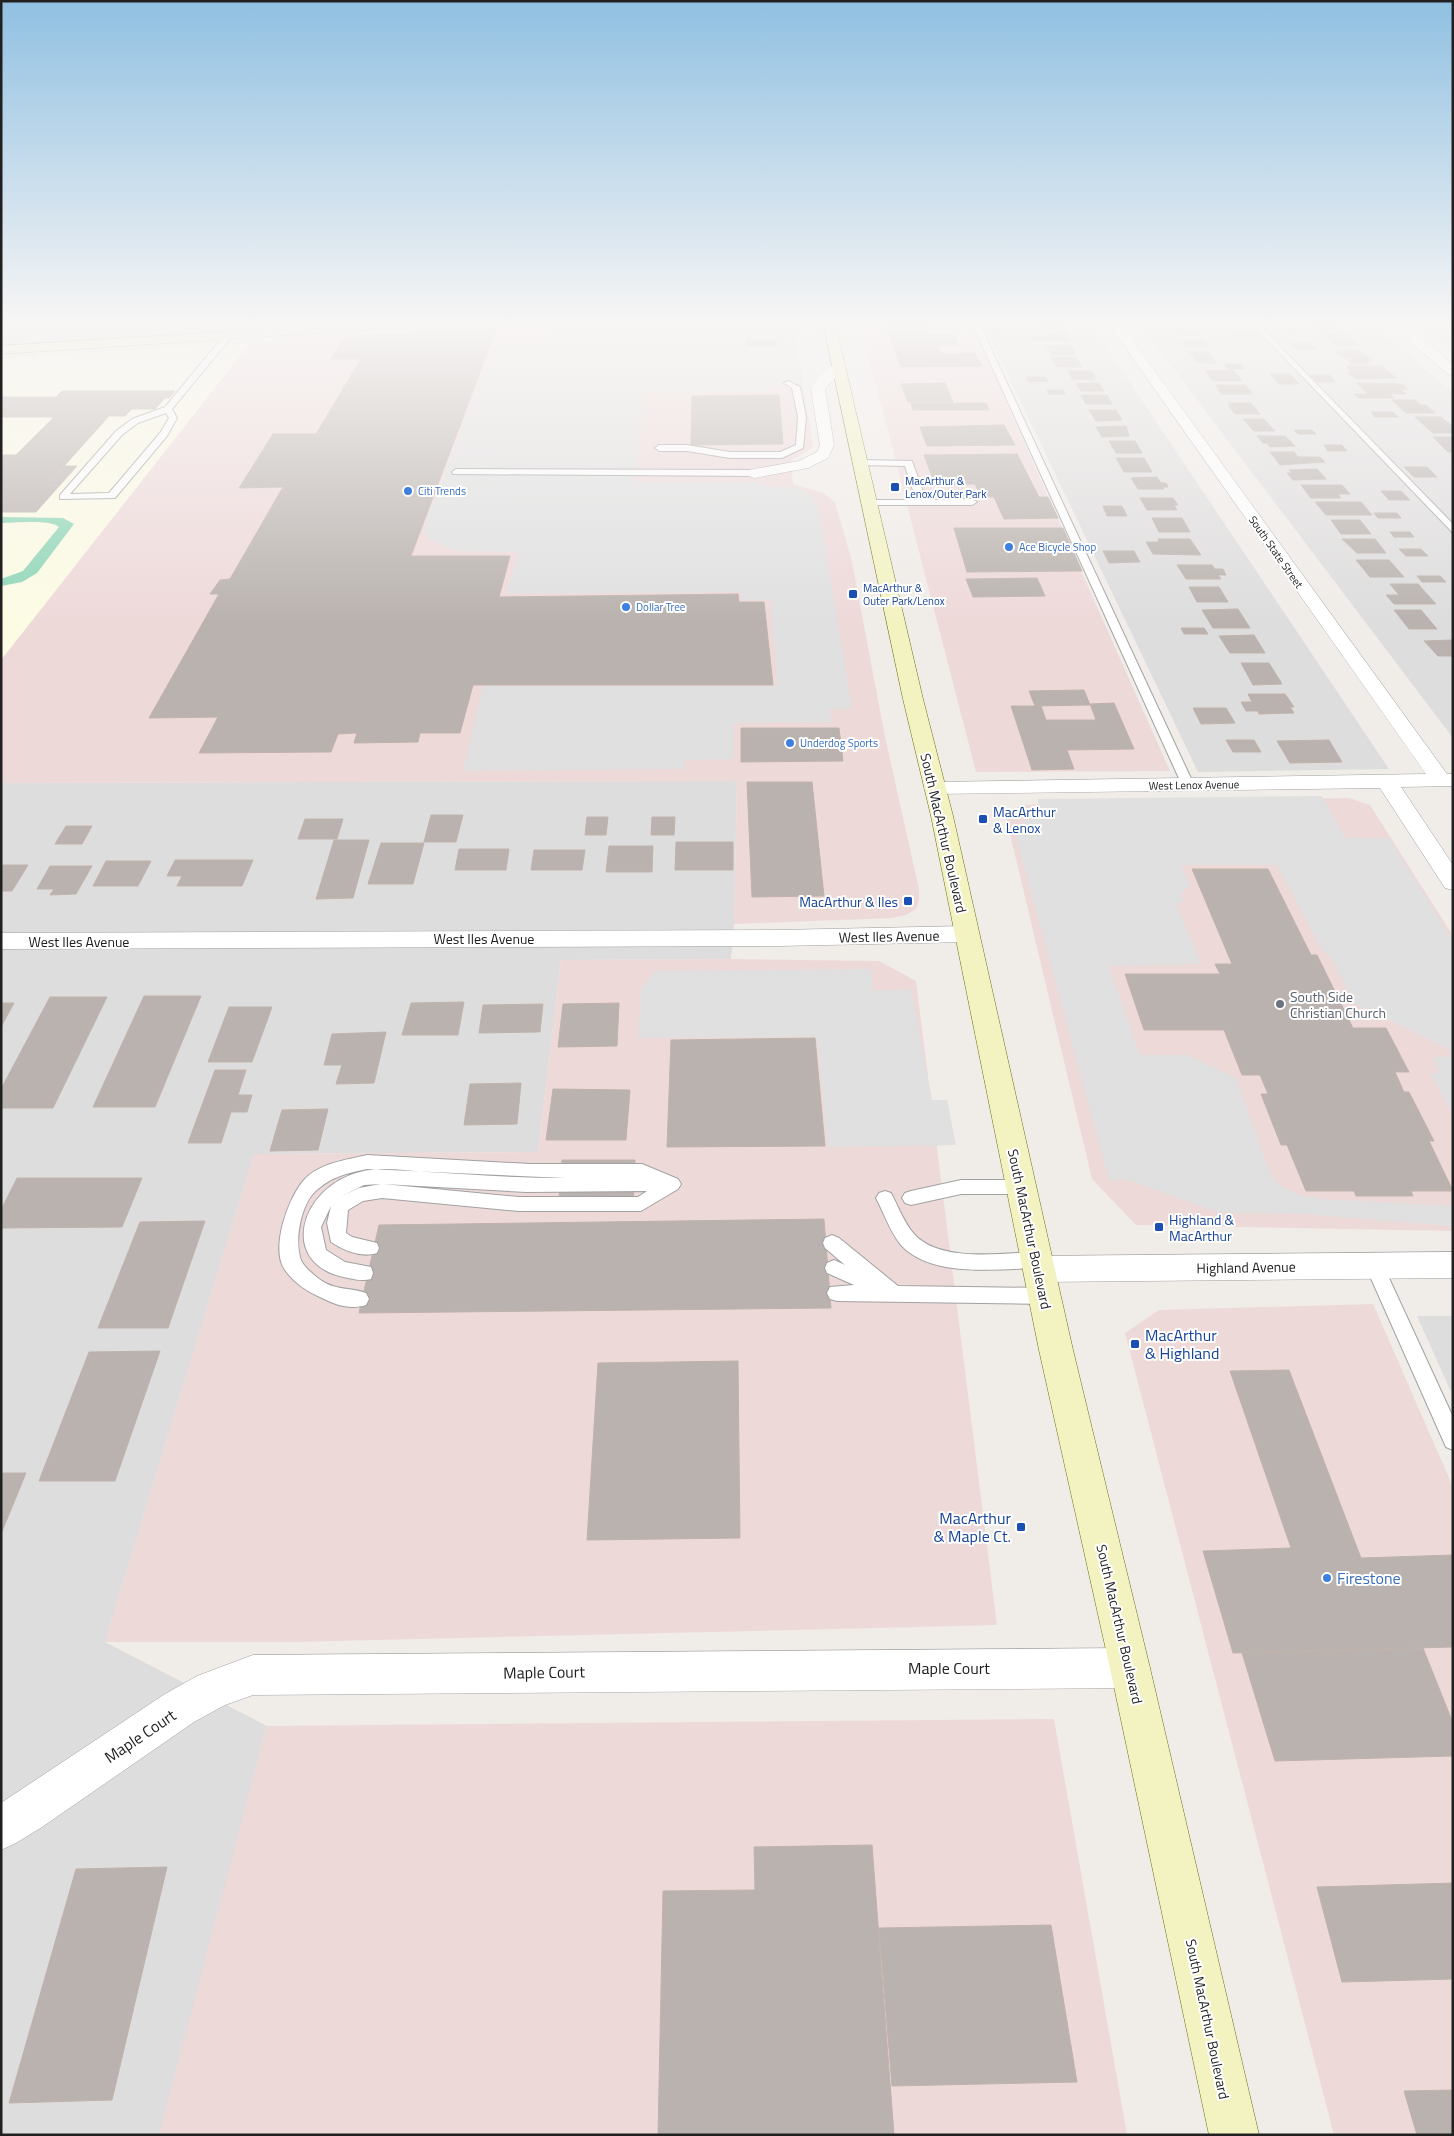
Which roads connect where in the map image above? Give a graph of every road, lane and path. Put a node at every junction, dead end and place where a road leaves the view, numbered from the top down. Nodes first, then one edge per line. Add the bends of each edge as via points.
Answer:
1 (132, 423) edge
2 (170, 423) edge
3 (802, 423) edge
4 (823, 423) edge
5 (852, 423) edge
6 (1022, 423) edge
7 (1187, 423) edge
8 (1350, 423) edge
9 (659, 448) dead end
10 (861, 463) junction
11 (456, 472) dead end
12 (754, 473) joint
13 (972, 502) dead end
14 (870, 503) junction
15 (922, 503) junction
16 (1453, 530) edge
17 (1447, 780) edge
18 (1386, 781) junction
19 (1188, 785) junction
20 (935, 788) junction
21 (1453, 883) edge
22 (968, 934) junction
23 (1, 941) edge
24 (672, 1184) junction
25 (1022, 1187) junction
26 (885, 1198) dead end
27 (911, 1198) dead end
28 (832, 1243) dead end
29 (370, 1248) dead end
30 (1374, 1265) junction
31 (1453, 1265) edge
32 (834, 1268) dead end
33 (364, 1273) dead end
34 (1040, 1275) junction
35 (837, 1294) dead end
36 (896, 1295) junction
37 (359, 1300) dead end
38 (1453, 1440) edge
39 (1130, 1668) junction
40 (1, 1828) edge
41 (1234, 2135) edge

1 - 2 lane via 64,497 112,496
3 - 9 lane via 800,446 782,455 730,455 687,448
4 - 12 street via 827,445 823,455 802,465
5 - 10 main road, South MacArthur Boulevard
6 - 19 lane
7 - 17 street, South State Street
8 - 16 lane
10 - 14 main road, South MacArthur Boulevard
10 - 15 lane via 909,463
11 - 12 lane
13 - 15 lane
14 - 15 lane
14 - 20 main road, South MacArthur Boulevard via 912,699
17 - 18 street, West Lenox Avenue
18 - 19 street, West Lenox Avenue
18 - 21 street
19 - 20 street, West Lenox Avenue
20 - 22 main road, South MacArthur Boulevard
22 - 23 street, West Iles Avenue via 779,938
22 - 25 main road, South MacArthur Boulevard
24 - 29 lane via 641,1204 519,1204 382,1191 359,1195 340,1206 337,1237 348,1244
24 - 33 lane via 526,1185 362,1178 337,1190 320,1206 312,1227 318,1254 341,1269
24 - 37 lane via 642,1170 530,1170 367,1162 334,1169 310,1185 292,1216 288,1237 292,1265 313,1285 339,1298
25 - 27 lane via 960,1187
25 - 34 main road, South MacArthur Boulevard
26 - 34 lane via 908,1240 930,1256
28 - 36 lane
30 - 31 street, Highland Avenue
30 - 34 street, Highland Avenue
30 - 38 lane
32 - 36 lane
34 - 36 lane
34 - 39 main road, South MacArthur Boulevard
35 - 36 lane
39 - 40 street, Maple Court via 253,1675 208,1692 165,1717
39 - 41 main road, South MacArthur Boulevard

